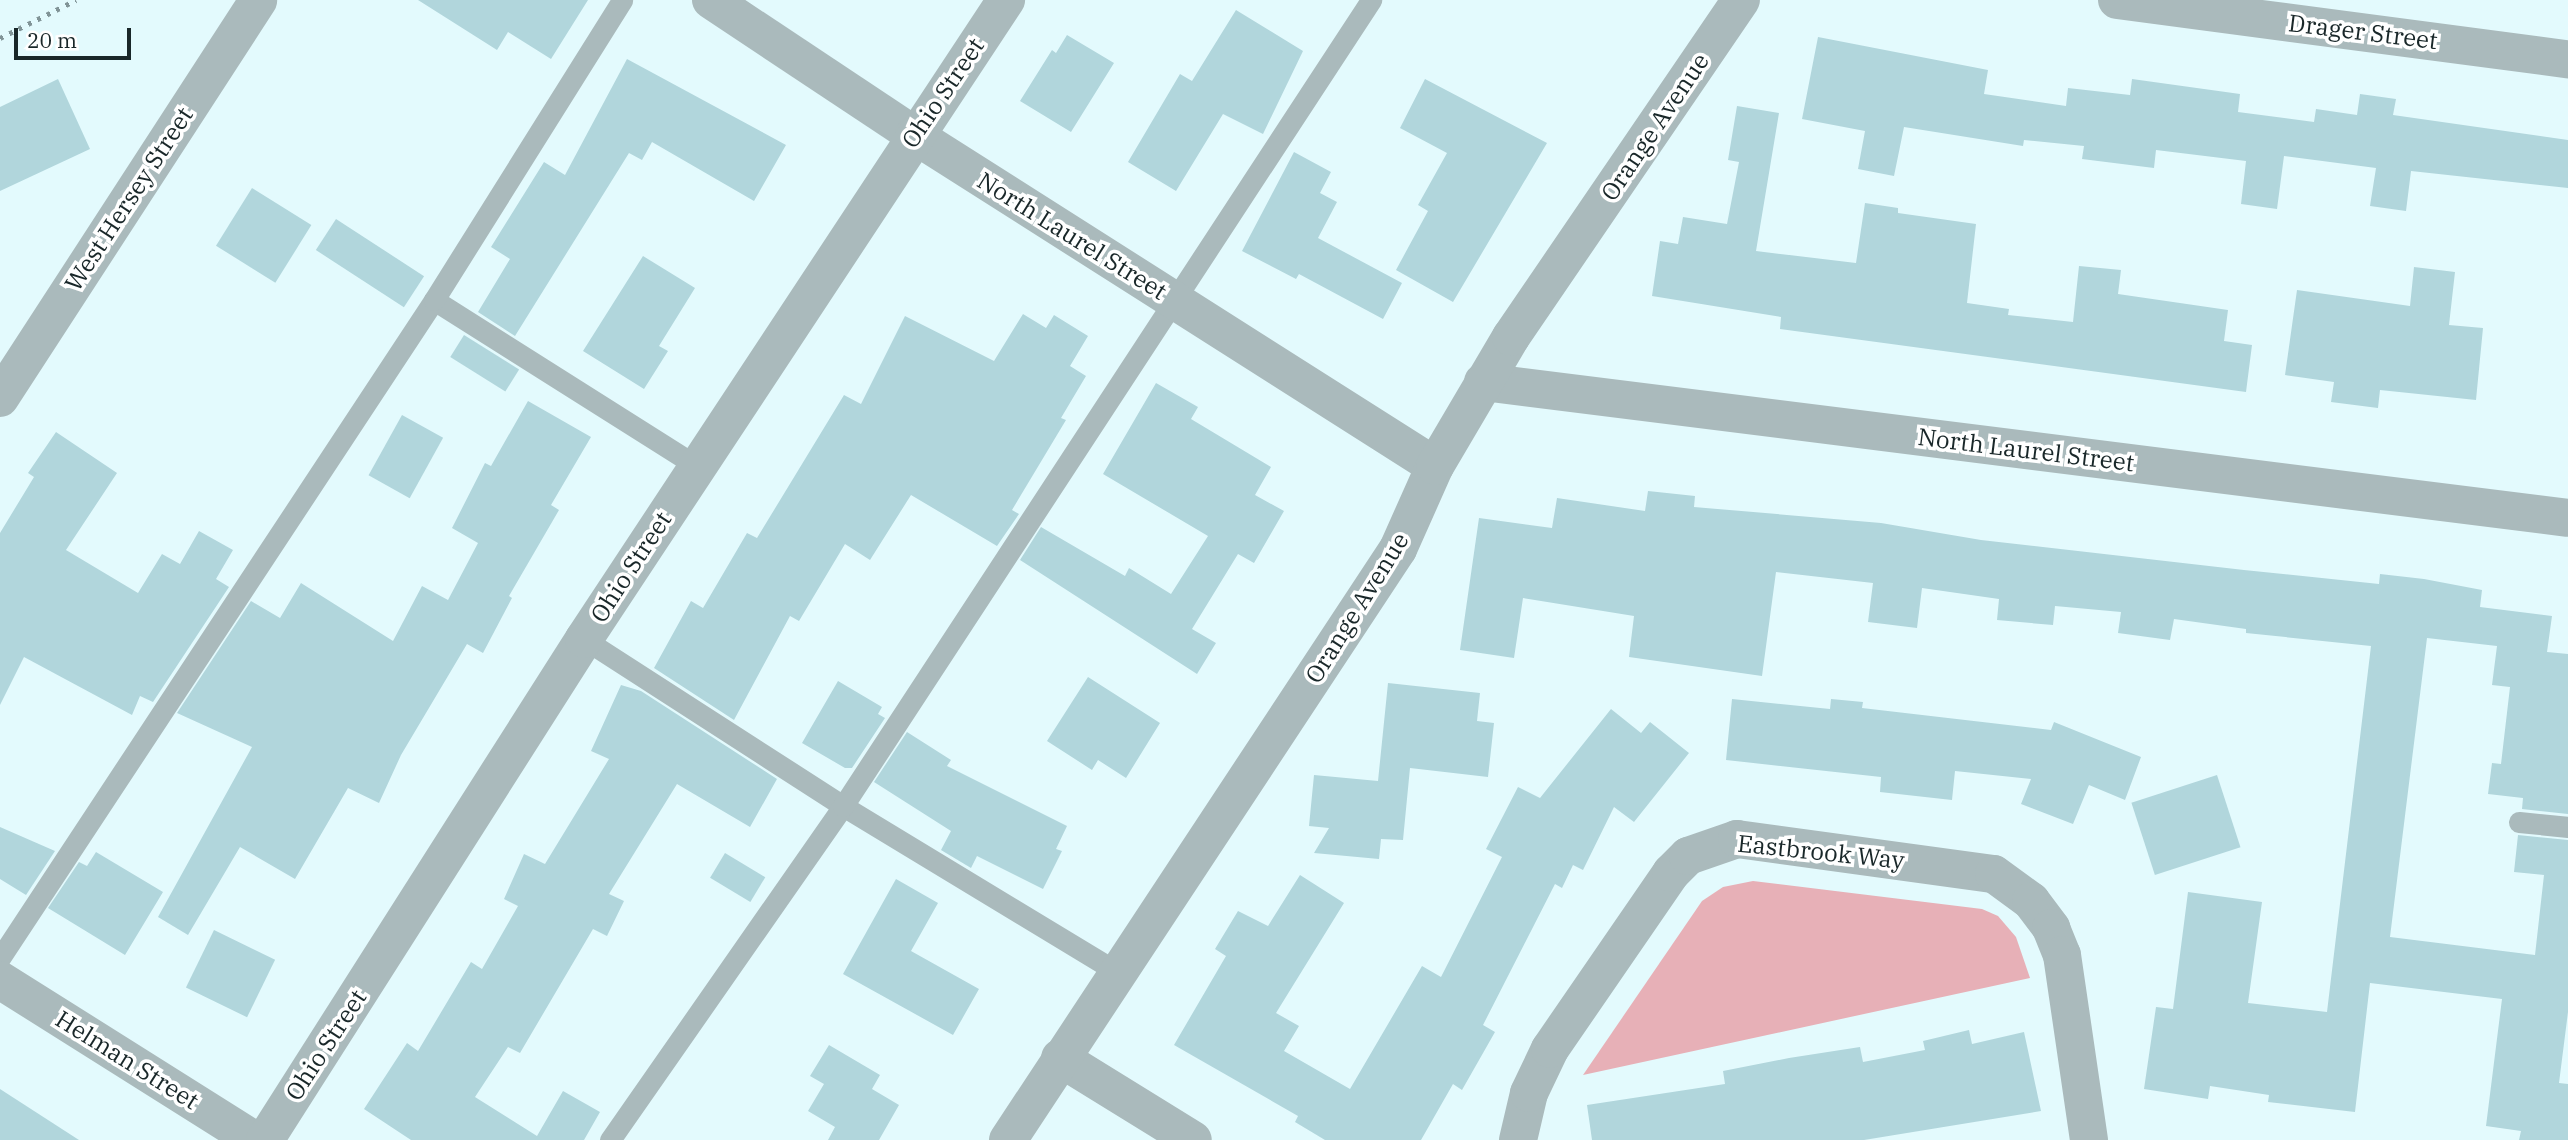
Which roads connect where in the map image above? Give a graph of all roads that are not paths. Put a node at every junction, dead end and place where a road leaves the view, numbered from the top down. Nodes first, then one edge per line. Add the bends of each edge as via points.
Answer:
1 (258, 0) edge
2 (622, 0) edge
3 (711, 0) edge
4 (1006, 0) edge
5 (1371, 0) edge
6 (1741, 0) edge
7 (2117, 0) edge
8 (2568, 59) edge
9 (914, 135) junction
10 (435, 300) junction
11 (1175, 302) junction
12 (1483, 382) junction
13 (0, 398) edge
14 (698, 466) junction
15 (1435, 466) junction
16 (2568, 518) edge
17 (584, 639) junction
18 (843, 806) junction
19 (2519, 821) dead end
20 (2568, 827) edge
21 (0, 958) edge
22 (1117, 972) junction
23 (0, 980) edge
24 (1060, 1058) junction
25 (254, 1140) edge
26 (265, 1140) edge
27 (610, 1140) edge
28 (1008, 1140) edge
29 (1193, 1140) edge
30 (1518, 1140) edge
31 (2089, 1140) edge

1 - 13 street, West Hersey Street
2 - 10 lane
3 - 9 street, North Laurel Street
4 - 9 street, Ohio Street
5 - 11 lane
6 - 12 street, Orange Avenue
7 - 8 street, Drager Street
9 - 11 street, North Laurel Street
9 - 14 street, Ohio Street
10 - 14 lane
10 - 21 lane
11 - 15 street, North Laurel Street
11 - 18 lane
12 - 15 street, Orange Avenue
12 - 16 street, North Laurel Street
14 - 17 street, Ohio Street
15 - 22 street, Orange Avenue via 1398,549
17 - 18 lane
17 - 26 street, Ohio Street
18 - 22 lane
18 - 27 lane
19 - 20 lane
22 - 24 street, Orange Avenue
23 - 25 street, Helman Street
24 - 28 street, Orange Avenue
24 - 29 street
30 - 31 street, Eastbrook Way via 1529,1093 1550,1049 1671,873 1688,856 1737,839 1994,874 2031,901 2062,956

